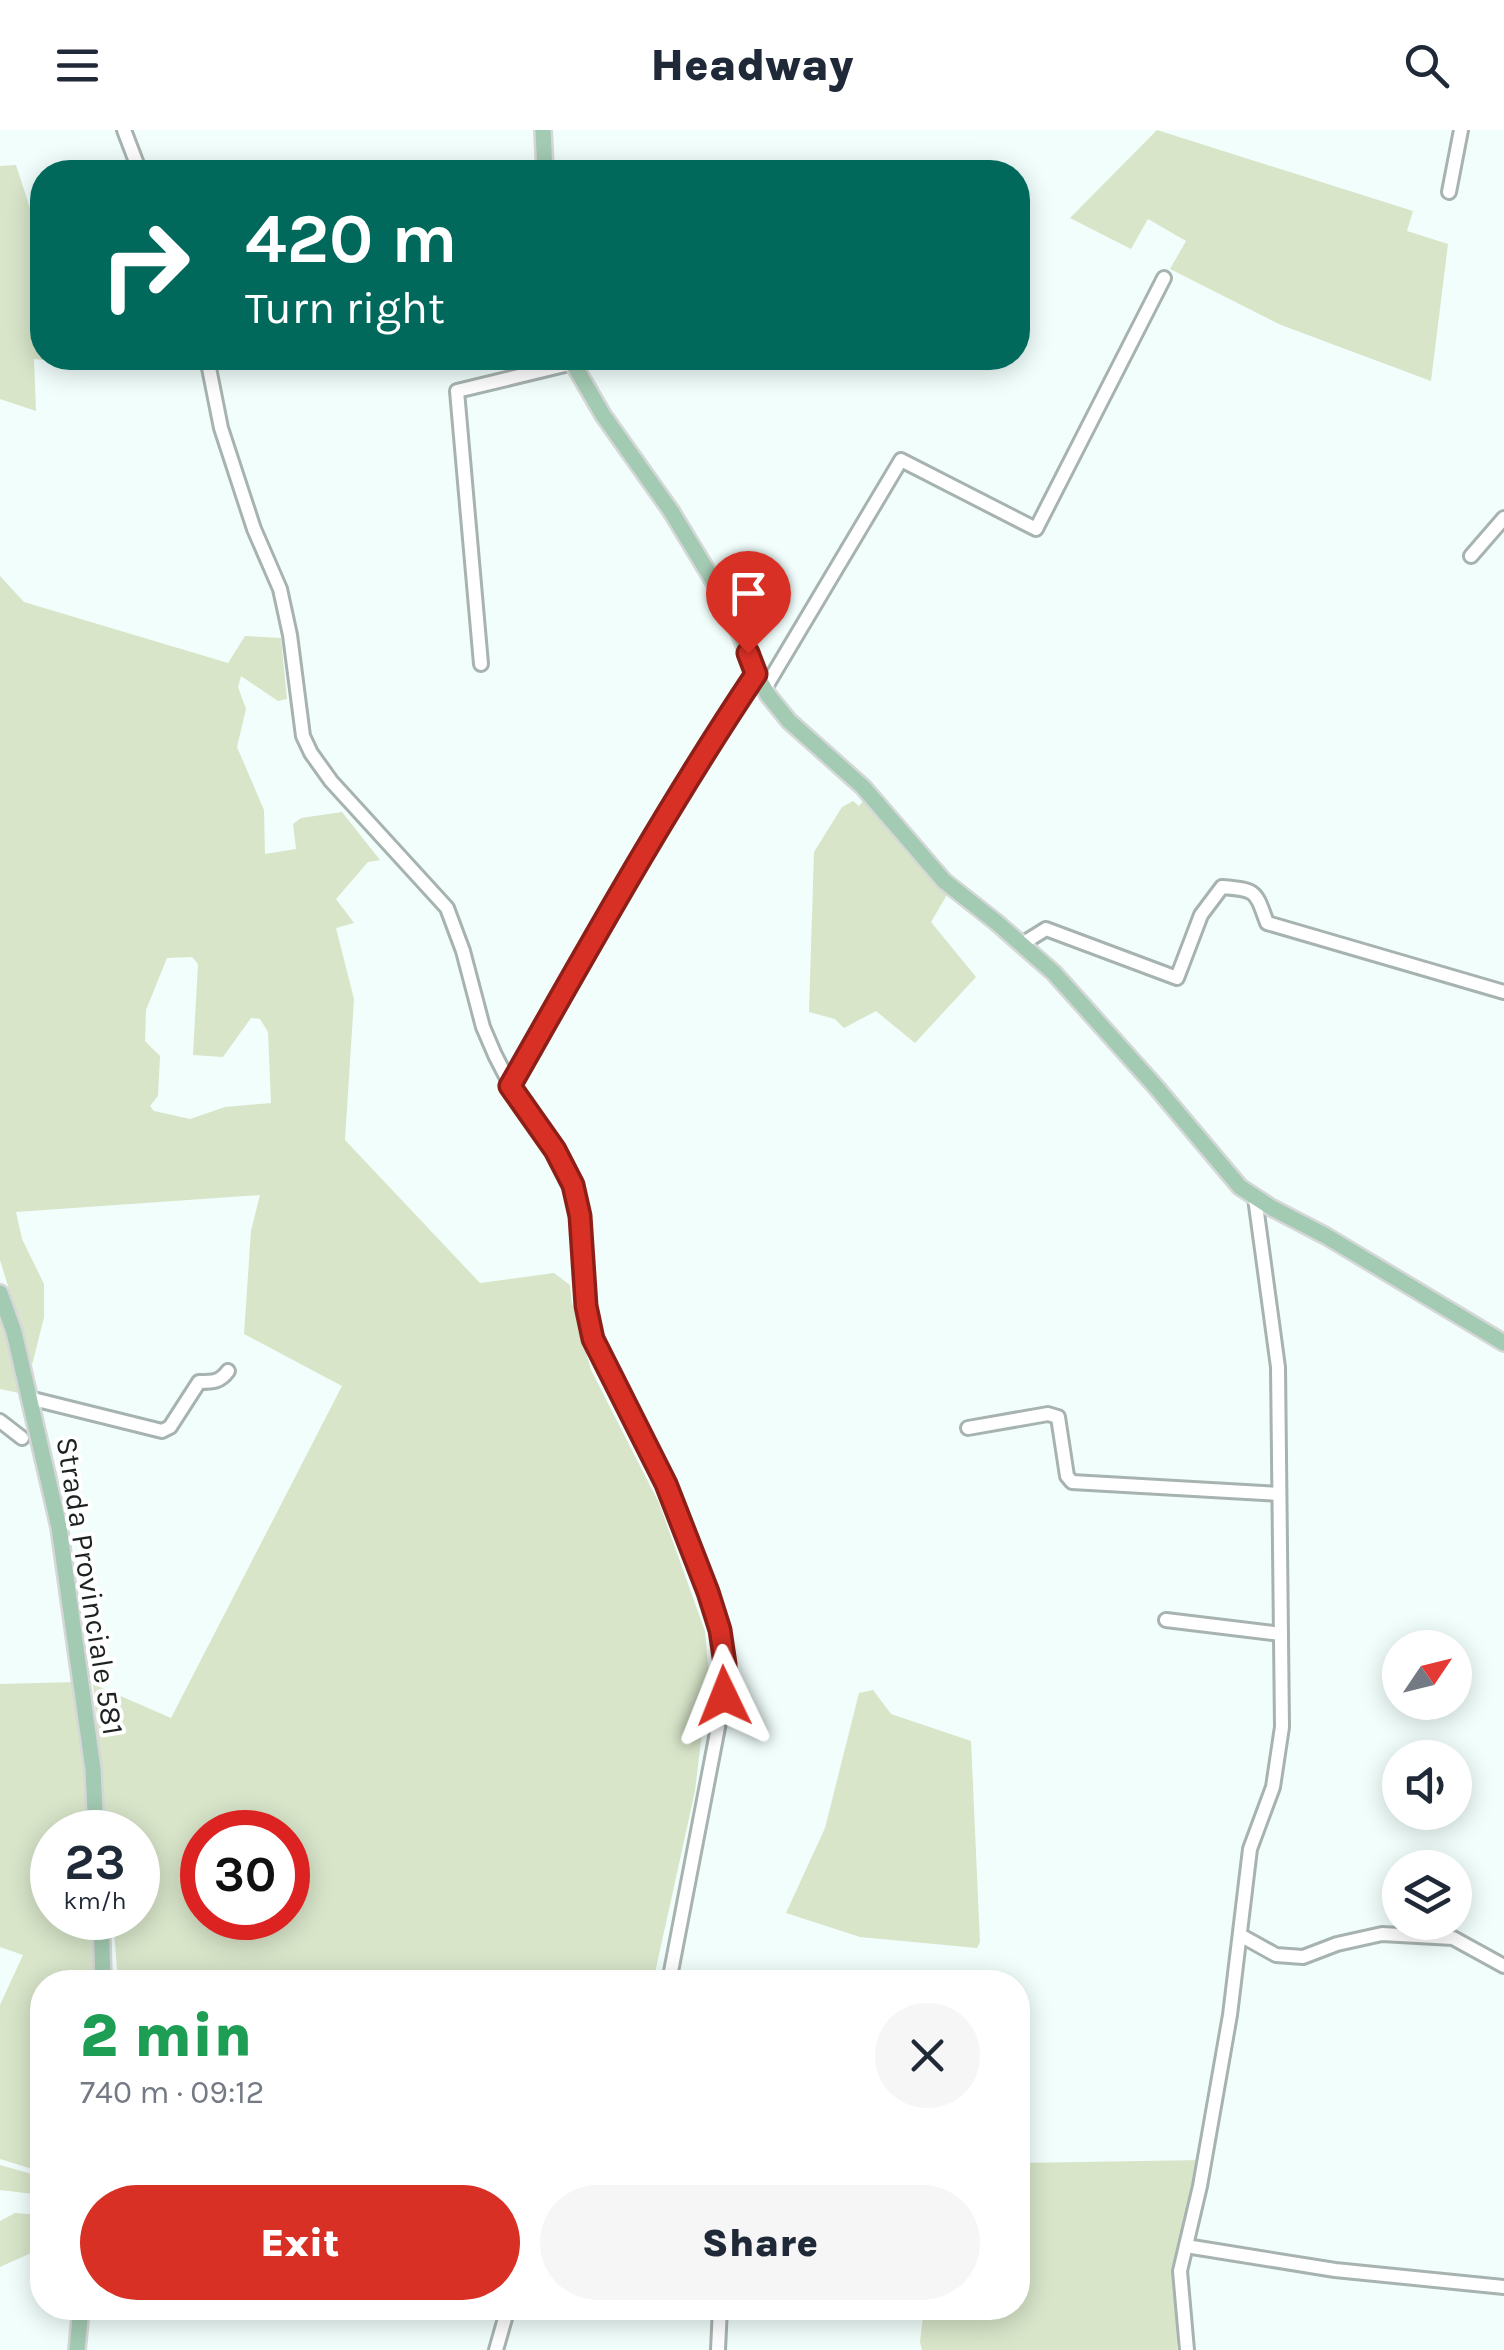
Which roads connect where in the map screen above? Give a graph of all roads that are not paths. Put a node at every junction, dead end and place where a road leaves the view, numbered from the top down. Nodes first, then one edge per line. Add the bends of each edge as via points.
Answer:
1 (124, 130) edge
2 (543, 130) edge
3 (1461, 130) edge
4 (135, 160) edge
5 (544, 160) edge
6 (1449, 192) dead end
7 (1164, 278) dead end
8 (210, 370) edge
9 (535, 370) edge
10 (578, 370) edge
11 (1504, 518) edge
12 (1470, 556) dead end
13 (481, 664) dead end
14 (756, 674) junction
15 (764, 690) junction
16 (1022, 944) junction
17 (1504, 992) edge
18 (510, 1086) junction
19 (1255, 1198) junction
20 (0, 1294) edge
21 (1504, 1343) edge
22 (228, 1372) dead end
23 (29, 1398) junction
24 (0, 1421) edge
25 (968, 1428) dead end
26 (22, 1438) dead end
27 (1280, 1494) junction
28 (1166, 1620) dead end
29 (1281, 1634) junction
30 (95, 1810) edge
31 (1240, 1935) junction
32 (102, 1940) edge
33 (1504, 1966) edge
34 (103, 1970) edge
35 (671, 1970) edge
36 (1186, 2246) junction
37 (1504, 2286) edge
38 (80, 2320) edge
39 (505, 2320) edge
40 (719, 2320) edge
41 (77, 2350) edge
42 (496, 2350) edge
43 (718, 2350) edge
44 (1187, 2350) edge

1 - 4 street
2 - 5 main road
3 - 6 street
7 - 15 street via 1036,529 901,460
8 - 18 street via 231,459 280,589 310,753 447,908 483,1027
9 - 13 street via 457,391
10 - 14 main road via 729,606
11 - 12 street
14 - 15 main road
14 - 18 street
15 - 16 main road via 863,787 944,881
16 - 17 street via 1046,929 1177,978 1201,915 1222,886 1258,896 1267,923
16 - 19 main road
18 - 35 street via 573,1185 593,1339 666,1484 720,1630 724,1696
19 - 21 main road
19 - 27 street via 1278,1366
20 - 23 main road, Strada Provinciale 581
22 - 23 street via 217,1382 200,1382 162,1431
23 - 30 main road, Strada Provinciale 581 via 59,1527
24 - 26 street
25 - 27 street via 1058,1417 1072,1482
27 - 29 street
28 - 29 street
29 - 31 street via 1282,1726 1273,1787 1250,1849
31 - 33 street via 1276,1955 1303,1958 1382,1934 1453,1938
31 - 36 street
32 - 34 main road
36 - 37 street via 1335,2270
36 - 44 street via 1180,2271
38 - 41 main road
39 - 42 street
40 - 43 street

